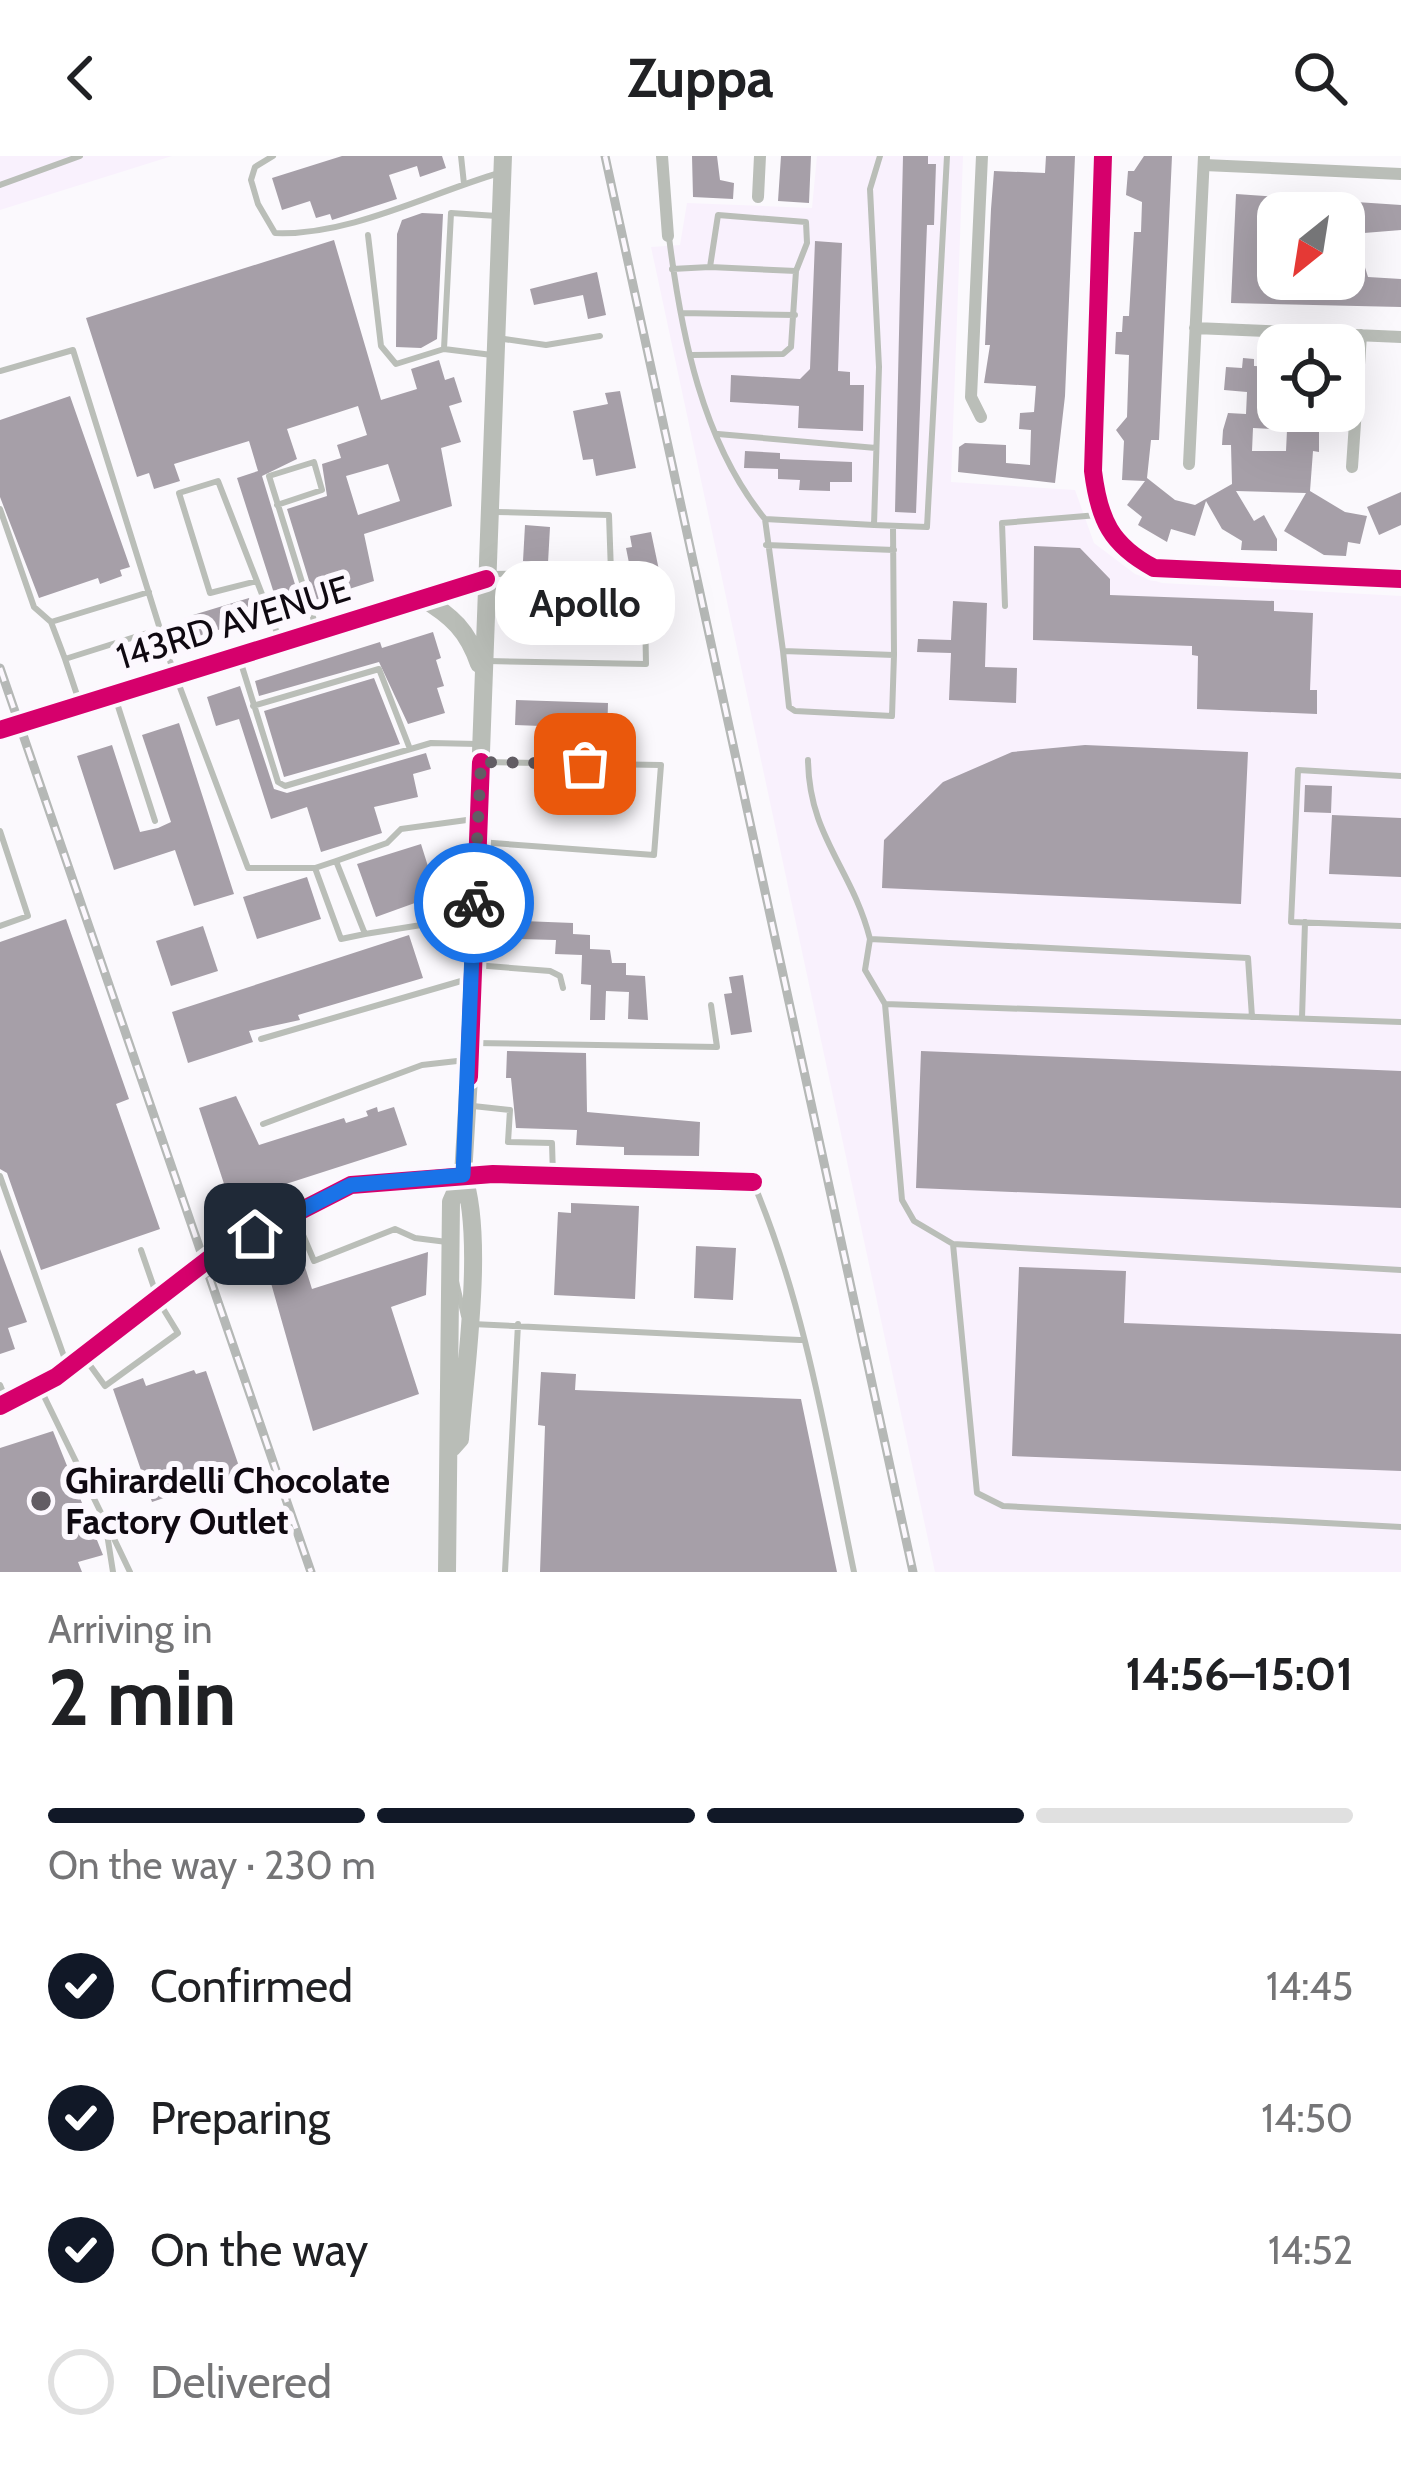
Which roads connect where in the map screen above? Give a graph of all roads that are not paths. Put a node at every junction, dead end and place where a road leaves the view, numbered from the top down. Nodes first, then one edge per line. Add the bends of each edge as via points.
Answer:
1 (80, 156) edge
2 (273, 156) edge
3 (461, 156) edge
4 (662, 156) edge
5 (760, 156) edge
6 (880, 156) edge
7 (947, 156) edge
8 (982, 156) edge
9 (1103, 156) edge
10 (1204, 161) edge
11 (503, 164) edge
12 (1401, 174) edge
13 (464, 184) junction
14 (0, 185) edge
15 (758, 197) dead end
16 (501, 217) junction
17 (368, 235) dead end
18 (668, 236) joint
19 (710, 267) junction
20 (671, 269) junction
21 (796, 272) junction
22 (681, 313) junction
23 (795, 314) junction
24 (1195, 328) junction
25 (1257, 331) edge
26 (600, 335) dead end
27 (1365, 335) edge
28 (1401, 337) edge
29 (496, 347) junction
30 (444, 349) junction
31 (691, 355) junction
32 (0, 371) edge
33 (981, 417) dead end
34 (1354, 432) edge
35 (718, 434) junction
36 (876, 448) junction
37 (1189, 464) dead end
38 (1352, 467) dead end
39 (277, 505) junction
40 (0, 509) edge
41 (489, 512) junction
42 (1098, 515) junction
43 (765, 519) junction
44 (874, 525) junction
45 (893, 526) junction
46 (766, 545) junction
47 (894, 550) junction
48 (611, 572) junction
49 (486, 576) junction
50 (1401, 579) edge
51 (256, 581) junction
52 (149, 592) junction
53 (422, 598) junction
54 (1005, 606) dead end
55 (51, 622) junction
56 (160, 629) junction
57 (317, 631) junction
58 (280, 642) junction
59 (783, 652) junction
60 (238, 654) junction
61 (895, 655) junction
62 (65, 659) junction
63 (484, 670) junction
64 (175, 673) junction
65 (114, 693) junction
66 (80, 704) junction
67 (253, 706) junction
68 (0, 730) edge
69 (410, 749) junction
70 (481, 753) junction
71 (808, 760) dead end
72 (1401, 776) edge
73 (478, 819) junction
74 (155, 821) dead end
75 (0, 831) edge
76 (477, 842) junction
77 (336, 861) junction
78 (315, 868) junction
79 (473, 917) junction
80 (1305, 922) junction
81 (0, 926) edge
82 (1401, 926) edge
83 (364, 934) junction
84 (870, 939) junction
85 (472, 971) junction
86 (563, 988) dead end
87 (885, 1004) junction
88 (711, 1005) dead end
89 (1252, 1017) junction
90 (1302, 1018) junction
91 (1401, 1022) edge
92 (261, 1039) dead end
93 (470, 1051) junction
94 (467, 1106) junction
95 (262, 1124) dead end
96 (463, 1175) junction
97 (0, 1176) edge
98 (553, 1176) junction
99 (753, 1182) joint
100 (293, 1212) junction
101 (450, 1243) junction
102 (953, 1244) junction
103 (141, 1250) dead end
104 (1401, 1270) edge
105 (453, 1275) junction
106 (159, 1302) junction
107 (468, 1324) junction
108 (518, 1324) junction
109 (801, 1340) junction
110 (84, 1357) junction
111 (68, 1368) junction
112 (38, 1384) junction
113 (0, 1385) edge
114 (3, 1404) edge
115 (452, 1448) junction
116 (106, 1521) junction
117 (1401, 1527) edge
118 (113, 1572) edge
119 (130, 1572) edge
120 (447, 1572) edge
121 (505, 1572) edge
122 (854, 1572) edge

1 - 14 lane
2 - 13 lane via 251,179 275,233 355,220
3 - 13 lane
4 - 18 street
5 - 15 street
6 - 36 lane via 870,189
7 - 45 lane via 927,527
8 - 33 street via 971,398
9 - 42 main road
10 - 12 street
10 - 24 street
11 - 13 lane
11 - 16 main road
16 - 29 main road
16 - 30 lane via 452,213
17 - 30 lane via 381,346 396,364
18 - 20 lane
19 - 20 lane
19 - 21 lane
19 - 21 lane via 718,215 801,219 806,243
20 - 22 lane
21 - 23 lane
22 - 23 lane
22 - 31 lane
23 - 31 lane via 795,338 783,354
24 - 25 street
24 - 37 street
26 - 29 lane
27 - 28 street
29 - 30 lane
29 - 41 main road
31 - 35 lane
32 - 52 lane via 73,350
34 - 38 street
35 - 36 lane
35 - 43 lane via 741,489
36 - 44 lane
39 - 39 lane via 268,476 314,462 322,490
39 - 57 lane
40 - 55 lane via 34,607
41 - 48 lane via 609,515
41 - 49 main road
42 - 50 main road via 1122,551 1154,568
42 - 54 lane via 1002,523
43 - 44 lane
43 - 46 lane
44 - 45 lane
45 - 47 lane
46 - 47 lane
46 - 59 lane
47 - 61 lane
48 - 49 lane
48 - 63 lane via 645,611 646,664
49 - 53 main road, 143RD AVENUE
49 - 63 main road
51 - 51 lane via 218,481 179,493 210,593
51 - 58 lane
52 - 55 lane
52 - 56 lane
53 - 57 main road, 143RD AVENUE
53 - 63 main road via 453,617
55 - 62 lane
56 - 62 lane
56 - 64 lane
57 - 58 main road, 143RD AVENUE
58 - 60 main road, 143RD AVENUE
59 - 61 lane
59 - 61 lane via 795,711 892,716
60 - 64 main road, 143RD AVENUE
60 - 67 lane
62 - 66 lane
63 - 70 main road
64 - 65 main road, 143RD AVENUE
64 - 78 lane via 248,868
65 - 66 main road, 143RD AVENUE
65 - 74 lane
66 - 68 main road, 143RD AVENUE
67 - 69 lane via 379,669
67 - 69 lane via 285,786
69 - 70 lane via 430,743
70 - 73 main road
70 - 76 lane via 661,765 654,855
71 - 84 lane via 812,814 860,899
72 - 80 lane via 1298,770 1292,922
73 - 76 main road
73 - 77 lane via 400,829 387,844
75 - 81 lane via 28,916
76 - 79 main road
77 - 78 lane
77 - 83 lane
78 - 83 lane via 341,938
79 - 83 lane
79 - 85 main road
80 - 82 lane
80 - 90 lane
84 - 87 lane via 865,970
84 - 89 lane via 1248,958
85 - 86 lane via 550,971
85 - 92 lane
85 - 93 main road
87 - 89 lane
87 - 102 lane via 902,1199 914,1221
88 - 93 lane via 717,1047
89 - 90 lane
90 - 91 lane
93 - 94 main road
93 - 95 lane
94 - 96 main road
94 - 98 lane via 510,1110 508,1142 553,1143
96 - 98 street
96 - 100 street via 351,1185
96 - 101 main road via 451,1202
96 - 107 main road via 472,1202
97 - 111 lane
98 - 99 street
99 - 109 lane
100 - 101 lane via 314,1261 395,1229
100 - 106 street via 214,1256
101 - 105 main road
102 - 104 lane
102 - 117 lane via 977,1493 1003,1506
103 - 106 lane
105 - 107 lane
105 - 115 main road
106 - 110 street
106 - 110 lane via 178,1333 124,1373 105,1386
107 - 108 lane
107 - 115 main road via 460,1439
108 - 109 lane
108 - 121 lane
109 - 122 lane
110 - 111 street
111 - 112 street
112 - 114 street
112 - 116 lane
113 - 114 lane
115 - 120 main road
116 - 118 lane
116 - 119 lane

